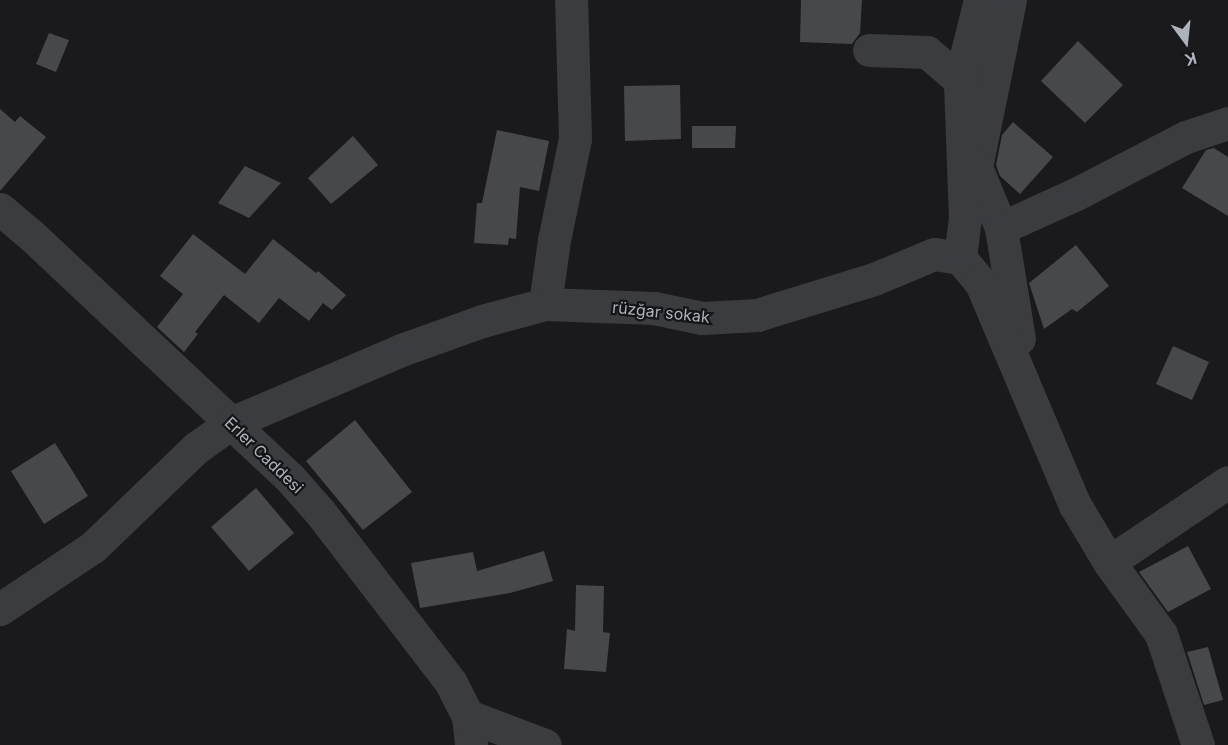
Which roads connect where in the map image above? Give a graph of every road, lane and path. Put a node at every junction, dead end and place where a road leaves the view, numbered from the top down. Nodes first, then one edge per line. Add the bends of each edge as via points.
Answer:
1 (571, 0) edge
2 (980, 0) edge
3 (1010, 0) edge
4 (869, 50) dead end
5 (960, 80) junction
6 (1228, 123) edge
7 (0, 209) edge
8 (1001, 228) junction
9 (960, 258) junction
10 (545, 304) junction
11 (1027, 395) junction
12 (231, 423) junction
13 (1228, 482) edge
14 (1109, 562) junction
15 (0, 609) edge
16 (469, 731) edge
17 (544, 745) edge
18 (1198, 745) edge

1 - 10 street via 575,140
2 - 5 street
3 - 8 street via 976,167
4 - 5 street via 927,52
5 - 9 street via 965,219
6 - 8 street via 1186,137
7 - 12 street, Erler Caddesi
8 - 11 street
9 - 10 street, rüzğar sokak via 934,254 874,279 757,315 702,318 654,308
9 - 11 street via 981,283
10 - 12 street, rüzğar sokak via 415,345
11 - 14 street via 1075,505
12 - 15 street, rüzğar sokak via 196,448 93,547
12 - 16 street, Erler Caddesi via 320,512 427,648 451,683
13 - 14 street
14 - 18 street via 1161,634
16 - 17 street

